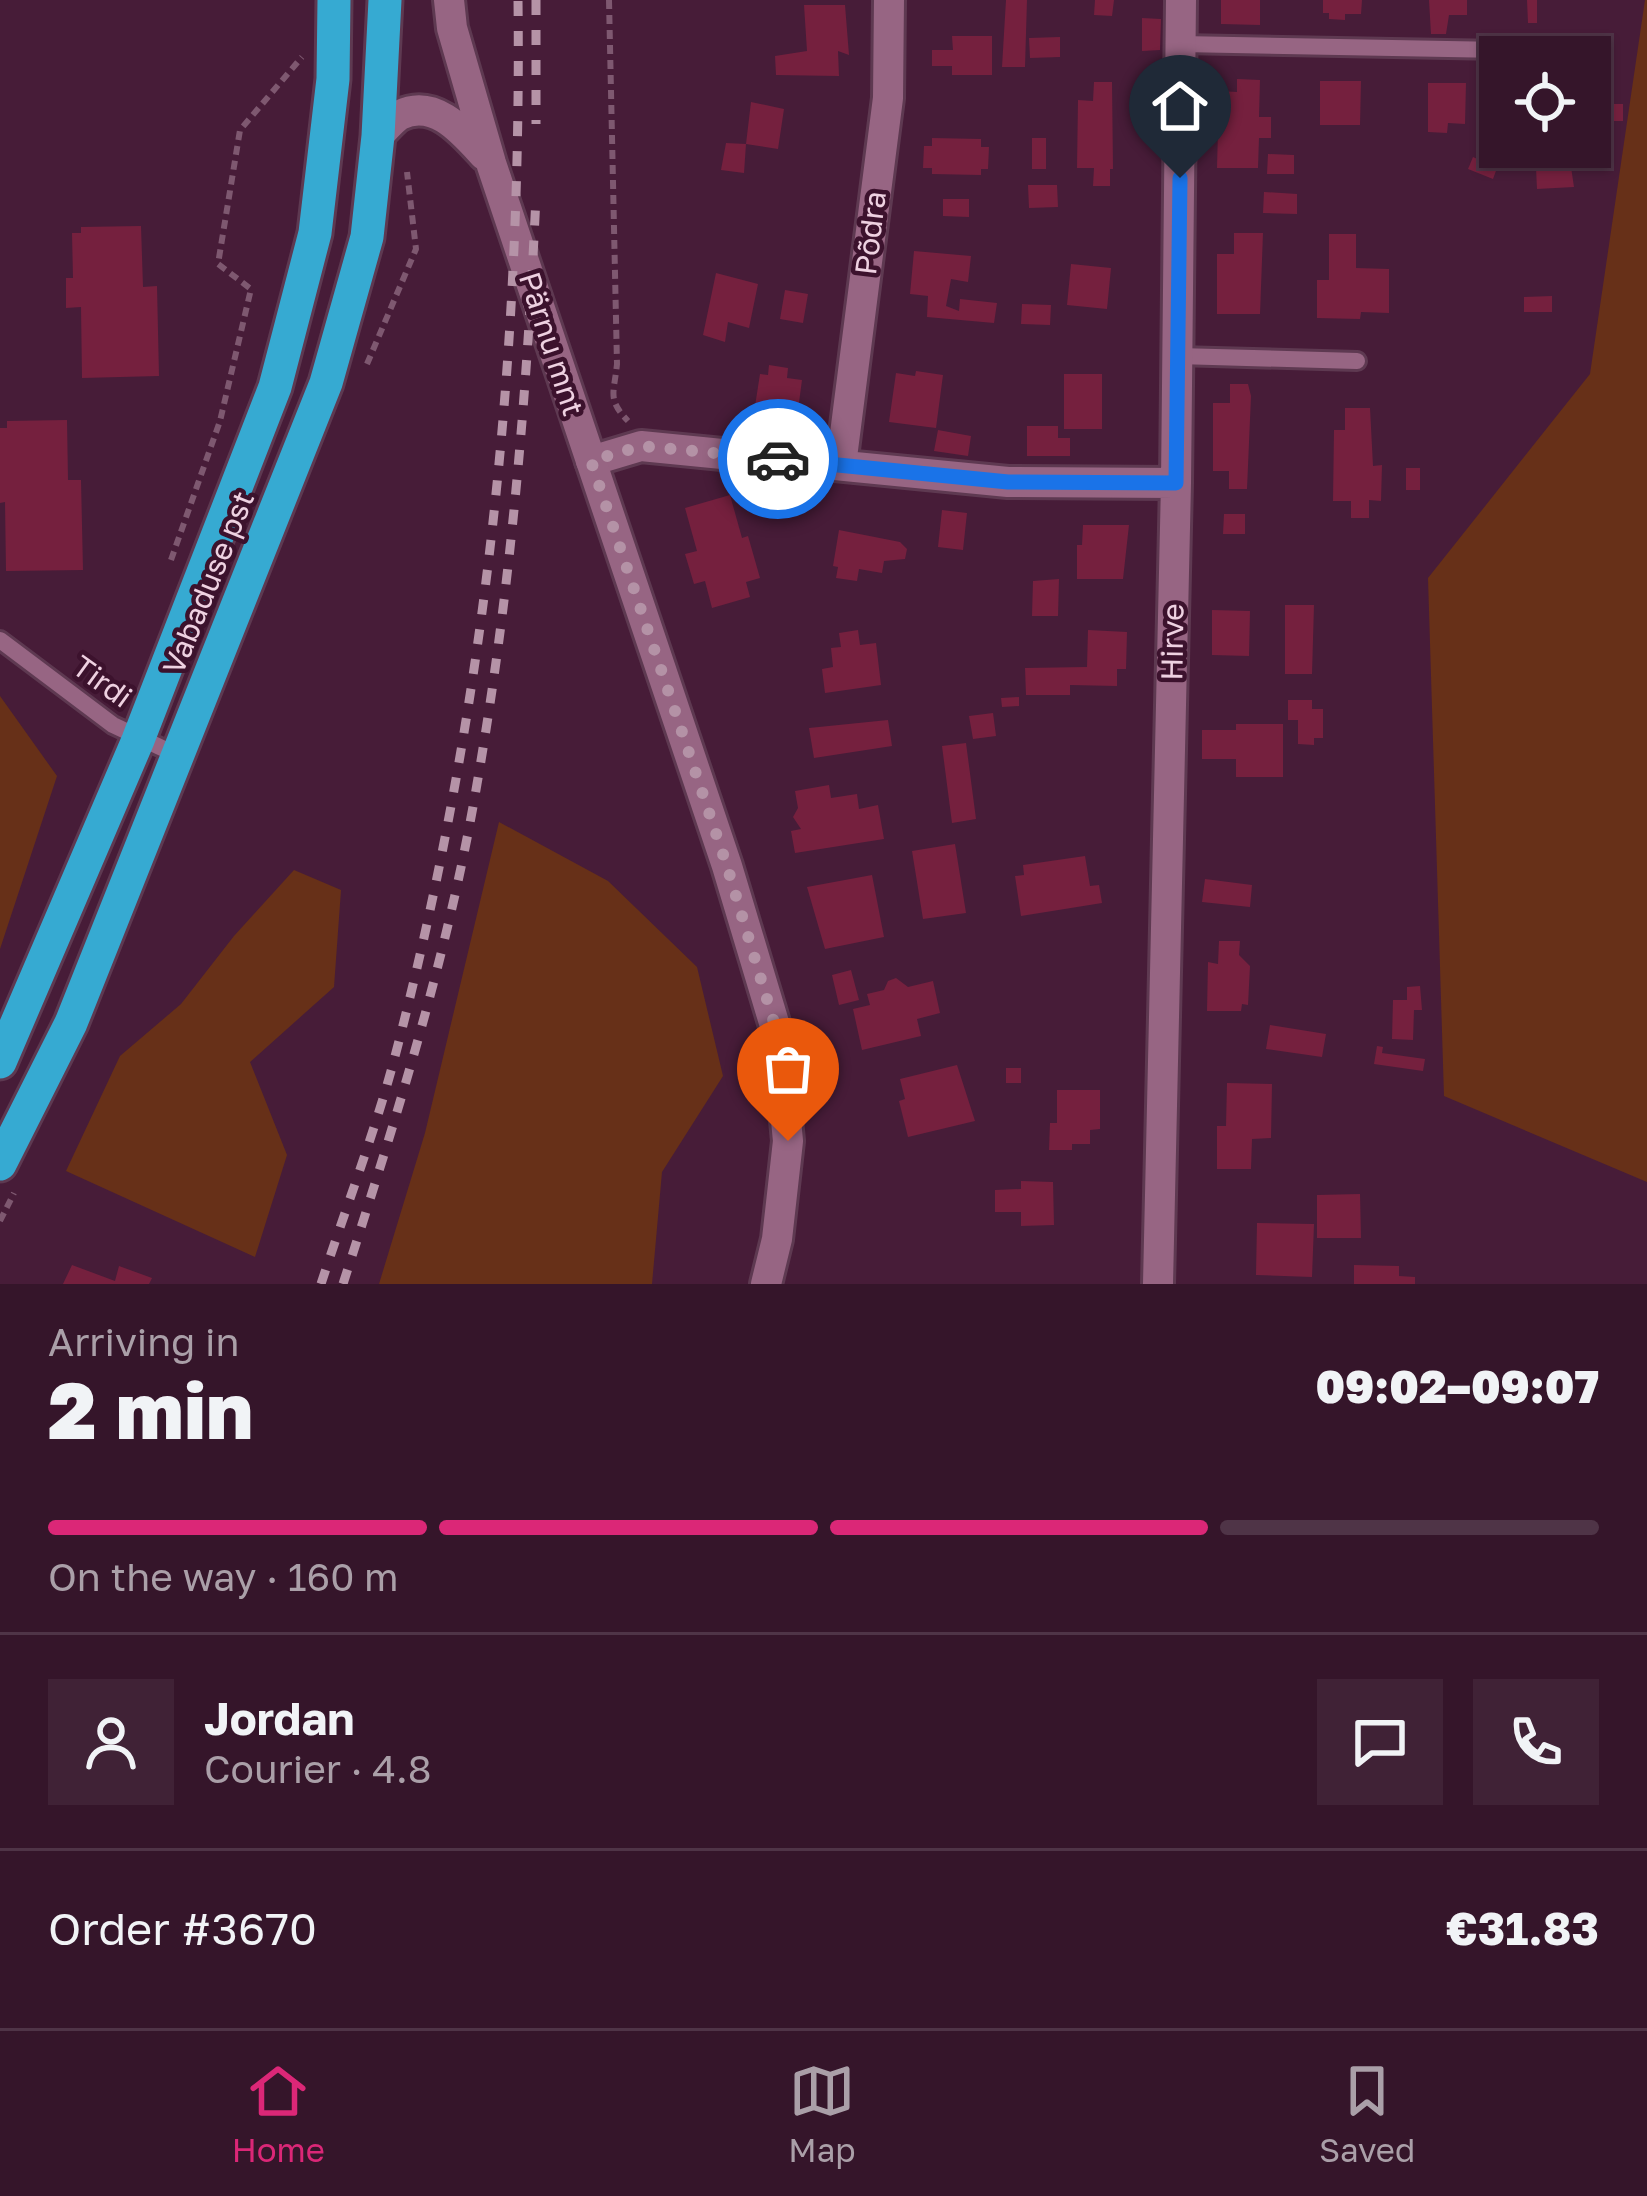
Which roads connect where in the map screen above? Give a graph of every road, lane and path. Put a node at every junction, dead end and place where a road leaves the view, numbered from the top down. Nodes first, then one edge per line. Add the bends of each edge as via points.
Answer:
1 (334, 0) edge
2 (385, 0) edge
3 (609, 0) edge
4 (889, 0) edge
5 (1181, 0) edge
6 (447, 9) edge
7 (1181, 44) junction
8 (1479, 50) edge
9 (304, 54) dead end
10 (378, 136) junction
11 (491, 163) junction
12 (1178, 356) junction
13 (1357, 361) dead end
14 (613, 400) dead end
15 (591, 461) junction
16 (841, 465) junction
17 (1176, 483) junction
18 (166, 573) dead end
19 (0, 640) edge
20 (138, 740) junction
21 (179, 756) junction
22 (0, 1062) edge
23 (0, 1164) edge
24 (766, 1284) edge
25 (1158, 1284) edge

1 - 20 highway, Vabaduse pst via 315,233 275,387
2 - 10 highway, Vabaduse pst
3 - 14 path
4 - 16 street, Põdra via 888,98
5 - 7 street, Hirve
6 - 11 street, Pärnu mnt
7 - 8 lane
7 - 12 street, Hirve
9 - 18 path via 240,130 218,263 251,289 220,421
10 - 11 street via 400,115 431,110
10 - 21 highway, Vabaduse pst via 367,237 326,383
11 - 15 street, Pärnu mnt
12 - 13 lane
12 - 17 street, Hirve
15 - 16 street via 641,446
15 - 24 street, Pärnu mnt via 778,1036 788,1141
16 - 17 street via 1008,482
17 - 25 street, Hirve
19 - 20 lane, Tirdi
20 - 21 lane, Tirdi
20 - 22 highway, Vabaduse pst
21 - 23 highway, Vabaduse pst via 70,1023

